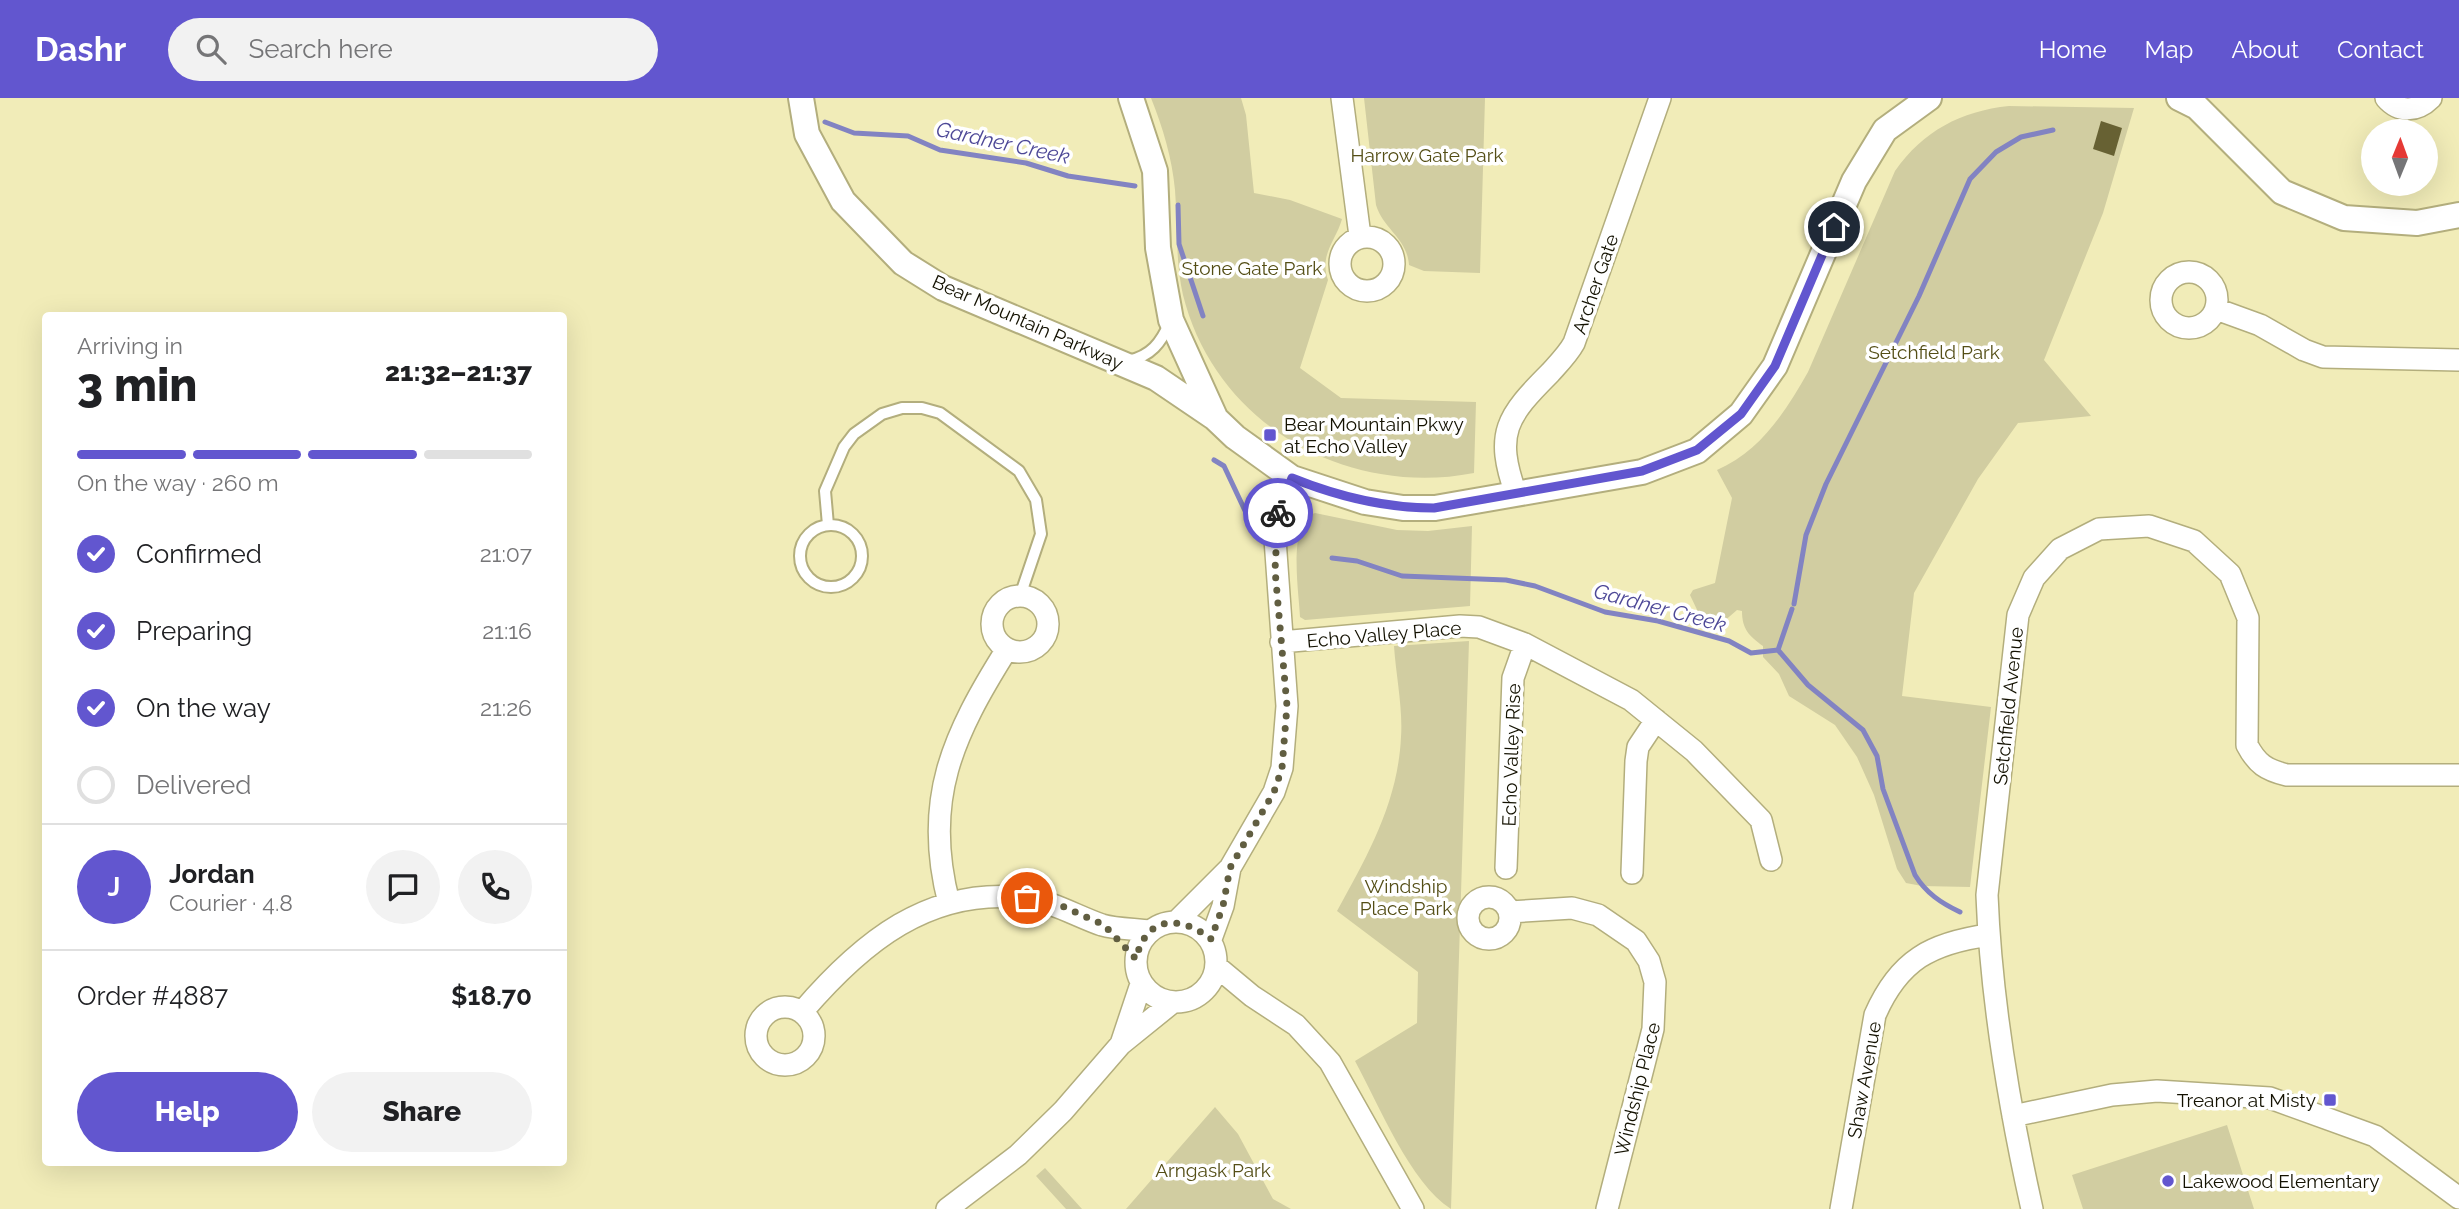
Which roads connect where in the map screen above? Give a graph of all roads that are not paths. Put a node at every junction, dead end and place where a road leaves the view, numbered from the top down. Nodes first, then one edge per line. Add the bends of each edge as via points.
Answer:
1 (801, 98) edge
2 (1131, 98) edge
3 (1342, 98) edge
4 (1660, 98) edge
5 (1929, 98) edge
6 (2179, 98) edge
7 (2386, 98) edge
8 (2431, 98) edge
9 (2459, 215) edge
10 (1360, 236) dead end
11 (2216, 309) dead end
12 (1171, 320) junction
13 (2459, 360) edge
14 (1122, 363) junction
15 (1215, 418) junction
16 (1292, 478) junction
17 (1516, 494) junction
18 (828, 525) junction
19 (1020, 596) junction
20 (1281, 642) junction
21 (1525, 644) junction
22 (1007, 649) junction
23 (1656, 720) junction
24 (2459, 775) edge
25 (1771, 860) dead end
26 (1230, 868) junction
27 (1506, 868) dead end
28 (1632, 873) dead end
29 (949, 903) junction
30 (1510, 912) dead end
31 (1176, 922) junction
32 (1104, 925) junction
33 (1150, 931) junction
34 (1989, 935) junction
35 (1211, 939) junction
36 (1136, 959) junction
37 (1216, 966) junction
38 (1141, 984) junction
39 (1203, 992) junction
40 (1252, 996) junction
41 (1173, 1002) junction
42 (802, 1012) dead end
43 (1121, 1044) junction
44 (2012, 1116) junction
45 (2459, 1198) edge
46 (947, 1209) edge
47 (1413, 1209) edge
48 (1607, 1209) edge
49 (1841, 1209) edge
50 (2032, 1209) edge

1 - 14 street, Bear Mountain Parkway via 807,134 843,201 903,263 943,288
2 - 12 street, Bear Mountain Parkway via 1155,171 1158,248
3 - 10 street
4 - 17 street, Archer Gate via 1574,343 1517,406 1506,429 1506,456
5 - 17 street, Bear Mountain Parkway via 1885,130 1854,181 1775,366 1741,414 1697,450 1653,468
6 - 9 street via 2197,107 2282,192 2344,218 2417,223
7 - 8 street via 2411,110
11 - 13 street via 2323,357
12 - 14 lane via 1154,349
12 - 15 street, Bear Mountain Parkway
14 - 15 street, Bear Mountain Parkway via 1156,378
15 - 16 street, Bear Mountain Parkway
16 - 17 street, Bear Mountain Parkway via 1326,492 1403,509
16 - 20 street via 1277,518 1275,539
18 - 18 lane via 805,538 800,563 815,584 841,587 860,569 863,556 852,533
18 - 19 lane via 825,491 854,434 882,414 902,408 940,413 1019,471 1036,500 1041,534
19 - 22 street via 1000,603 992,622 998,642
19 - 22 street via 1040,604 1048,625 1038,645 1029,650
20 - 21 street, Echo Valley Place via 1460,626
20 - 26 street via 1287,706 1282,768 1274,792
21 - 23 street, Echo Valley Place via 1631,700
21 - 27 street, Echo Valley Rise via 1513,678
22 - 29 street via 945,775 937,837
23 - 25 street, Echo Valley Place via 1694,751 1761,820
23 - 28 street via 1638,747
24 - 34 street, Setchfield Avenue via 2287,775 2269,771 2247,745 2248,618 2230,574 2194,541 2149,526 2099,529 2060,549 2034,578 2018,615 1987,895
26 - 31 street
26 - 35 street
29 - 32 street via 1027,898 1062,906
29 - 42 street via 888,930
30 - 48 street, Windship Place via 1572,908 1598,915 1636,941 1649,961 1655,982 1653,1029
31 - 33 street
31 - 35 street via 1195,927
32 - 33 street
32 - 36 street
33 - 36 street via 1139,945
34 - 44 street, Setchfield Avenue
34 - 49 street, Shaw Avenue via 1956,939 1916,958 1884,993 1875,1014
35 - 37 street
36 - 38 street
37 - 39 street
37 - 40 street
38 - 41 street via 1154,996
38 - 43 street
39 - 40 street
39 - 41 street
40 - 47 street via 1296,1025 1330,1062
41 - 43 street
43 - 46 street via 1018,1155
44 - 45 street via 2112,1095 2157,1091 2270,1098 2375,1136
44 - 50 street, Setchfield Avenue

